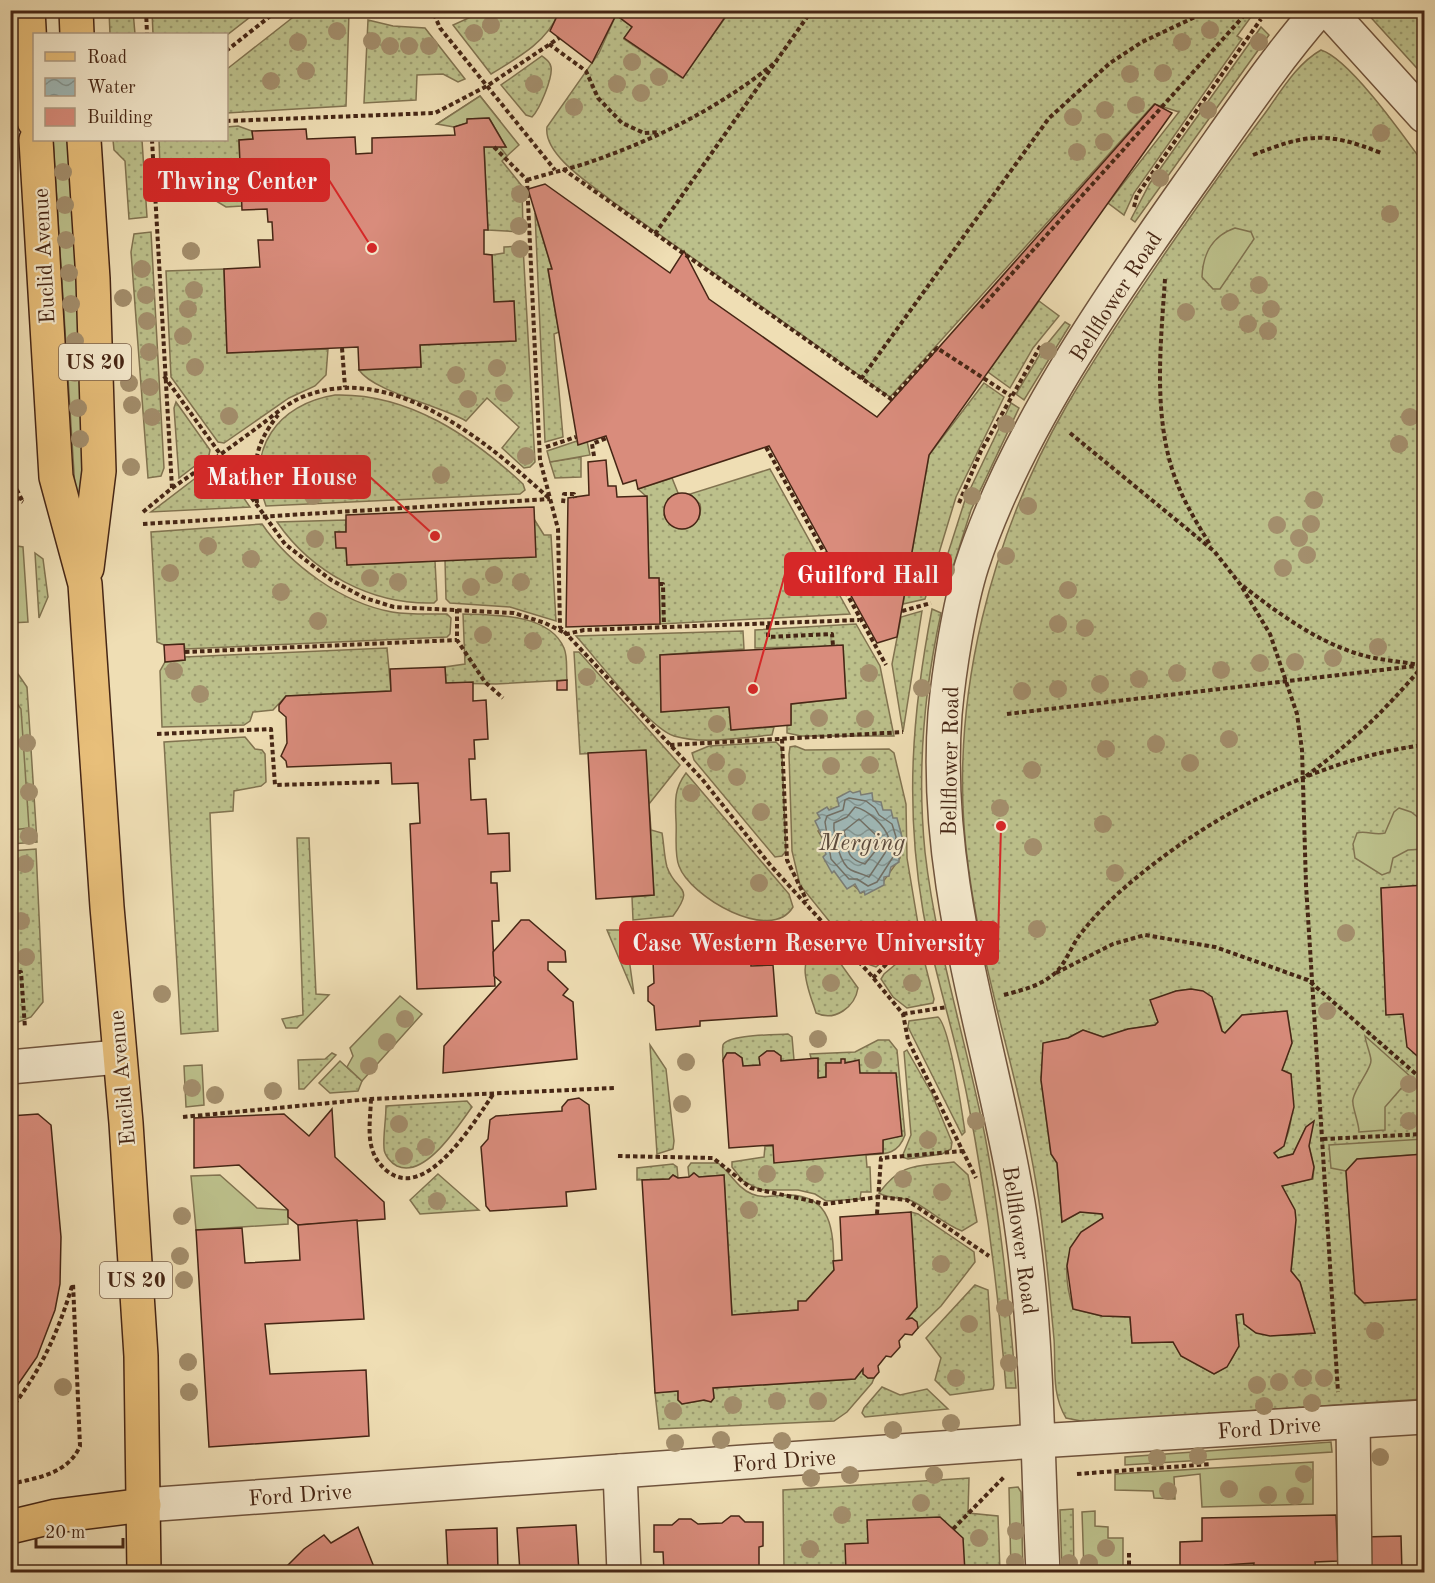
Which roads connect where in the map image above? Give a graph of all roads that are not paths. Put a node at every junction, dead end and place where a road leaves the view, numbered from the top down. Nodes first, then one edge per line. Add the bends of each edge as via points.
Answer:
1 (28, 10) edge
2 (76, 10) edge
3 (1319, 10) edge
4 (1328, 10) edge
5 (77, 33) edge
6 (33, 102) edge
7 (1425, 116) edge
8 (36, 141) edge
9 (84, 141) edge
10 (85, 584) junction
11 (118, 1057) junction
12 (10, 1067) edge
13 (1425, 1417) edge
14 (1353, 1422) junction
15 (1038, 1441) junction
16 (620, 1471) junction
17 (144, 1505) junction
18 (10, 1527) edge
19 (144, 1572) edge
20 (624, 1572) edge
21 (1043, 1572) edge
22 (1356, 1572) edge

1 - 6 main road
2 - 5 main road
3 - 15 street, Bellflower Road via 1287,47 1123,278 1004,484 972,567 948,692 944,777 947,839 954,900 1024,1242 1033,1325
4 - 7 street
8 - 10 main road, Euclid Avenue / US 20 via 56,477
9 - 10 main road, Euclid Avenue / US 20 via 99,471
10 - 11 main road, Euclid Avenue / US 20
11 - 12 street
11 - 17 main road, Euclid Avenue / US 20 via 141,1356
13 - 14 street, Ford Drive
14 - 15 street, Ford Drive
14 - 22 street
15 - 16 street, Ford Drive
15 - 21 street, Bellflower Road
16 - 17 street, Ford Drive
16 - 20 street
17 - 18 main road via 56,1516
17 - 19 main road, Euclid Avenue / US 20

